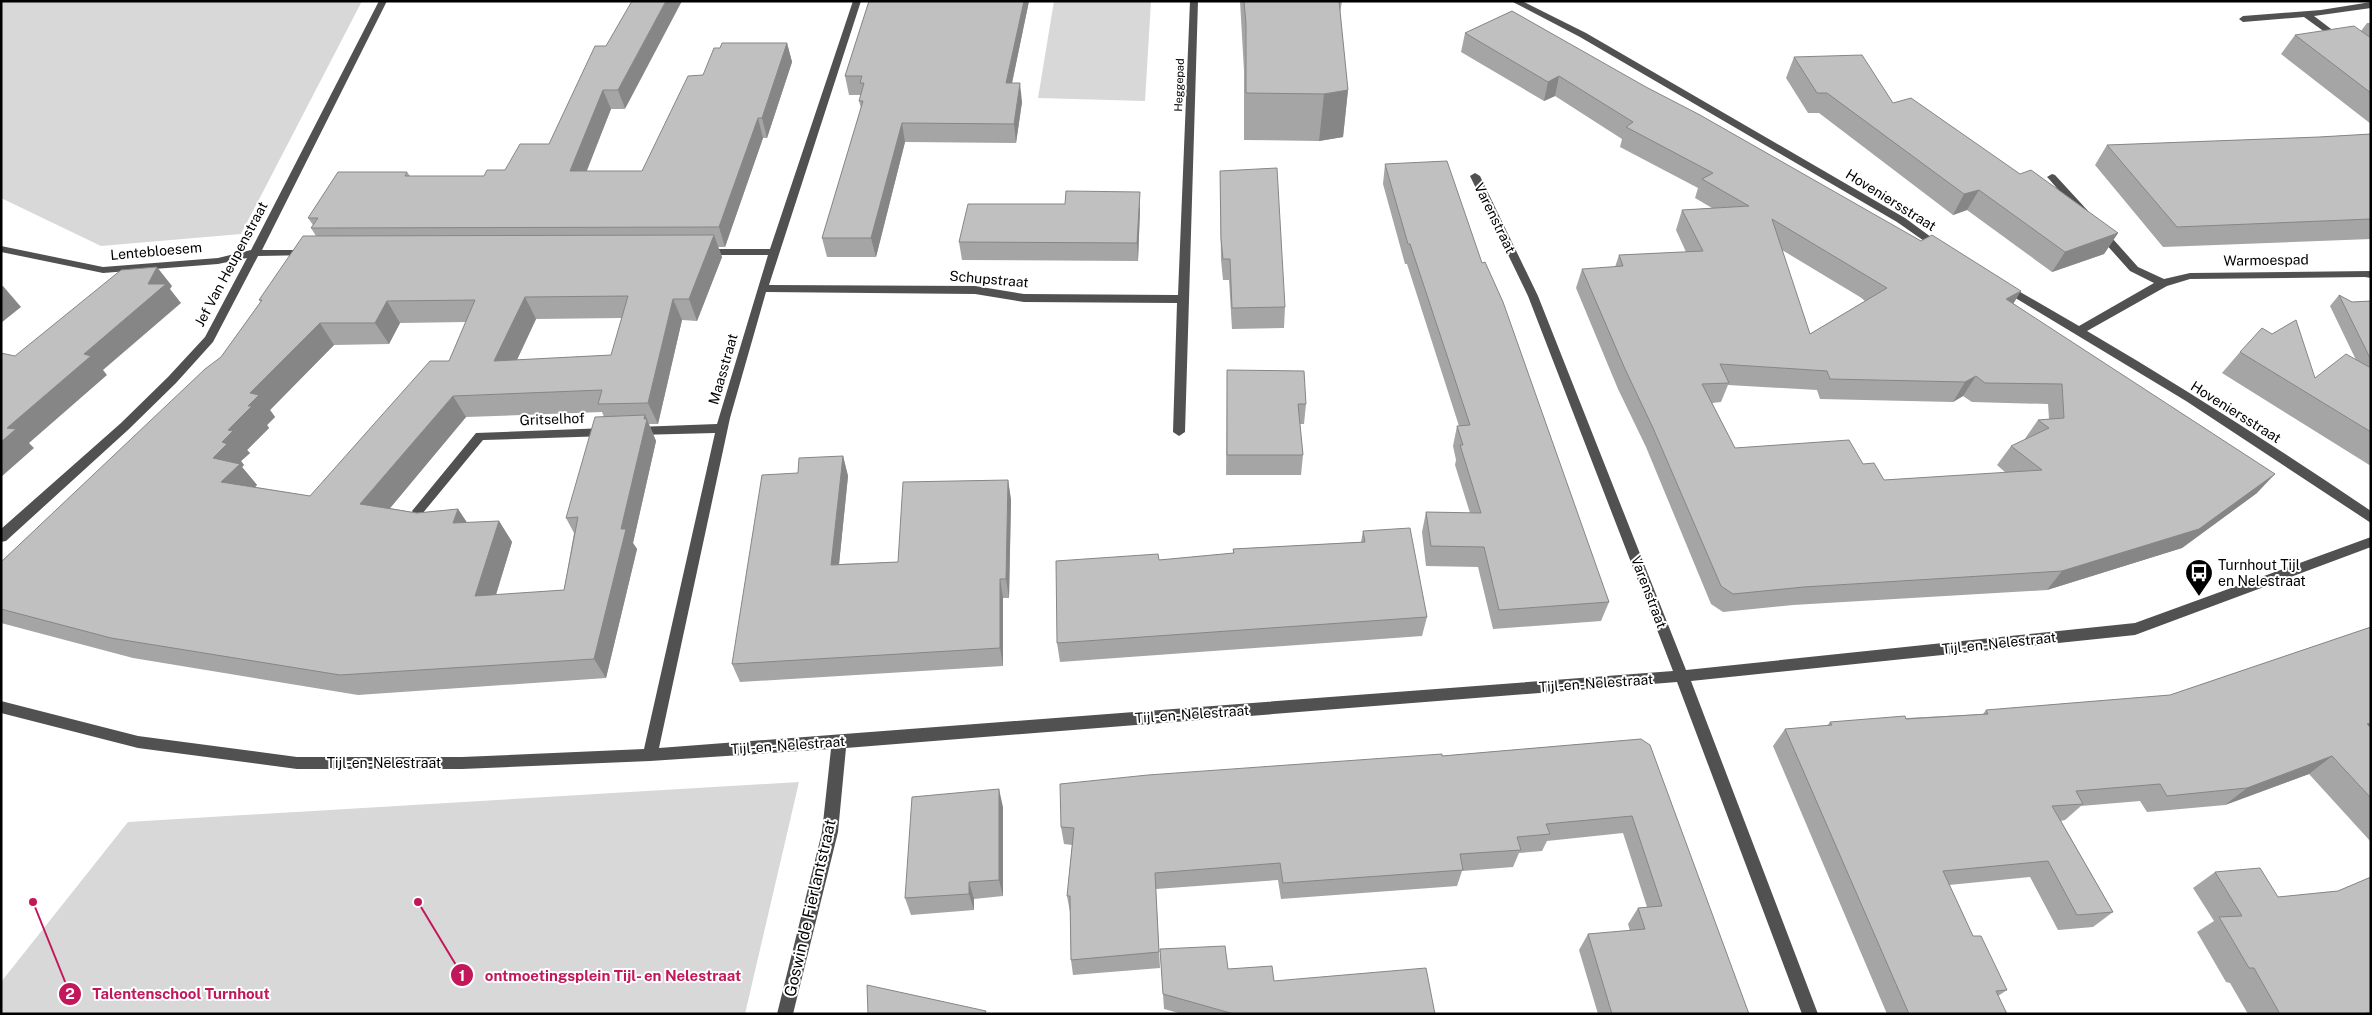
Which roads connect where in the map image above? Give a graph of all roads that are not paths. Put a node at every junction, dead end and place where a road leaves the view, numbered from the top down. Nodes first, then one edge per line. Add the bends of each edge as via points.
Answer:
1 (383, 1) edge
2 (857, 1) edge
3 (1194, 1) edge
4 (1515, 1) edge
5 (2371, 5) edge
6 (2306, 14) junction
7 (2243, 19) dead end
8 (2349, 47) edge
9 (1475, 176) dead end
10 (2052, 176) dead end
11 (1, 250) edge
12 (694, 252) edge
13 (774, 252) junction
14 (256, 253) junction
15 (325, 253) edge
16 (1954, 256) edge
17 (2371, 275) edge
18 (1992, 282) edge
19 (2162, 283) junction
20 (762, 288) junction
21 (1183, 299) junction
22 (2080, 331) junction
23 (722, 428) junction
24 (1179, 432) dead end
25 (418, 511) edge
26 (2371, 518) edge
27 (1, 536) edge
28 (2371, 542) edge
29 (1682, 676) junction
30 (1, 707) edge
31 (839, 742) junction
32 (650, 754) junction
33 (785, 1014) edge
34 (1810, 1014) edge

1 - 14 street, Jef Van Heupenstraat
2 - 13 street, Maasstraat
3 - 21 street, Heggepad
4 - 16 street, Hoveniersstraat via 1600,45 1900,220
5 - 6 street
6 - 7 street
6 - 8 street
9 - 29 street, Varenstraat via 1533,296
10 - 19 street via 2134,269
11 - 14 street, Lentebloesem via 103,270 218,261
12 - 13 street
13 - 20 street, Maasstraat
14 - 15 street, Lentebloesem
14 - 27 street, Jef Van Heupenstraat via 209,340 125,426
17 - 19 street, Warmoespad via 2190,276
18 - 22 street, Hoveniersstraat
19 - 22 street, Warmoespad
20 - 21 street, Schupstraat via 975,290 1024,298
20 - 23 street, Maasstraat
21 - 24 street
22 - 26 street, Hoveniersstraat via 2306,472
23 - 25 street, Gritselhof via 480,436
23 - 32 street, Maasstraat
28 - 29 street, Tijl-en-Nelestraat via 2135,629
29 - 31 street, Tijl-en-Nelestraat
29 - 34 street, Varenstraat
30 - 32 street, Tijl-en-Nelestraat via 138,742 297,763 462,763
31 - 32 street, Tijl-en-Nelestraat
31 - 33 street, Goswin de Fierlantstraat via 830,832

